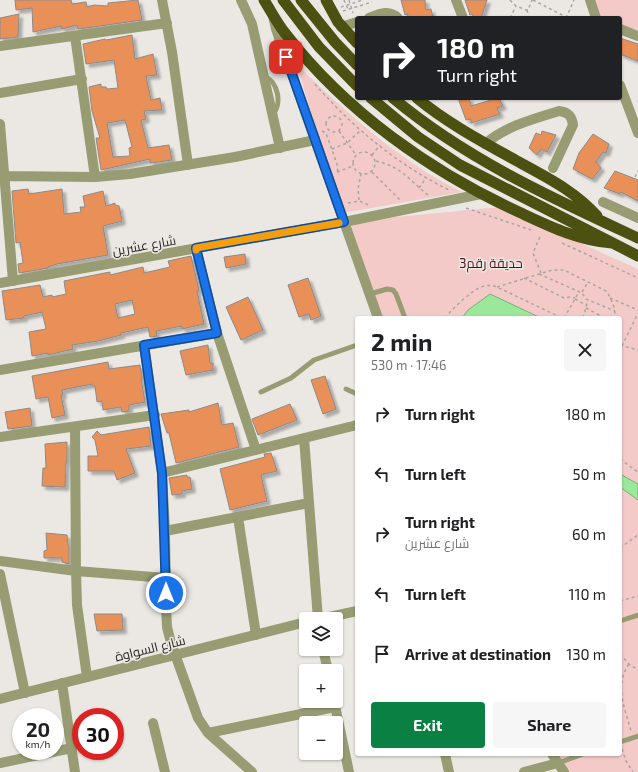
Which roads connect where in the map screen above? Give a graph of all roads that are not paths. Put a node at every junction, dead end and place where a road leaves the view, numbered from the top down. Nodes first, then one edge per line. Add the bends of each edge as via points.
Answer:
1 (162, 0) edge
2 (241, 0) edge
3 (264, 0) edge
4 (283, 0) edge
5 (301, 0) edge
6 (456, 0) edge
7 (590, 0) edge
8 (328, 2) edge
9 (273, 14) junction
10 (355, 16) edge
11 (375, 16) edge
12 (396, 16) edge
13 (462, 16) edge
14 (595, 16) edge
15 (167, 23) junction
16 (342, 27) junction
17 (622, 30) edge
18 (76, 36) junction
19 (638, 36) edge
20 (355, 41) edge
21 (0, 46) edge
22 (355, 63) edge
23 (82, 79) junction
24 (355, 84) edge
25 (622, 90) edge
26 (0, 93) edge
27 (373, 100) edge
28 (396, 100) edge
29 (420, 100) edge
30 (0, 124) edge
31 (638, 133) edge
32 (315, 140) junction
33 (485, 144) junction
34 (280, 148) junction
35 (188, 165) junction
36 (554, 168) dead end
37 (2, 176) edge
38 (95, 177) junction
39 (481, 194) junction
40 (603, 202) dead end
41 (638, 218) edge
42 (601, 221) junction
43 (344, 222) junction
44 (638, 238) edge
45 (612, 243) junction
46 (196, 248) junction
47 (638, 256) edge
48 (13, 281) junction
49 (0, 283) edge
50 (370, 294) junction
51 (377, 316) edge
52 (404, 316) edge
53 (217, 333) junction
54 (144, 345) junction
55 (355, 346) edge
56 (0, 370) edge
57 (346, 389) dead end
58 (261, 392) dead end
59 (355, 393) edge
60 (155, 415) junction
61 (355, 425) edge
62 (75, 427) junction
63 (0, 437) edge
64 (304, 438) junction
65 (256, 450) junction
66 (162, 473) junction
67 (309, 503) junction
68 (238, 517) junction
69 (165, 531) junction
70 (0, 561) edge
71 (76, 571) junction
72 (0, 574) edge
73 (166, 578) junction
74 (355, 611) edge
75 (318, 612) edge
76 (343, 614) edge
77 (638, 615) edge
78 (4, 618) edge
79 (622, 620) edge
80 (299, 624) edge
81 (256, 635) junction
82 (175, 655) junction
83 (88, 677) junction
84 (62, 683) junction
85 (26, 693) junction
86 (0, 699) edge
87 (317, 708) edge
88 (335, 708) edge
89 (152, 723) dead end
90 (208, 733) junction
91 (635, 737) edge
92 (622, 741) edge
93 (72, 748) joint
94 (445, 756) edge
95 (553, 756) edge
96 (577, 756) edge
97 (74, 760) edge
98 (0, 763) edge
99 (558, 763) junction
100 (75, 772) edge
101 (165, 772) edge
102 (252, 772) edge
103 (349, 772) edge
104 (449, 772) edge
105 (524, 772) edge
106 (564, 772) edge

1 - 15 street
2 - 34 street via 252,24
3 - 9 highway
4 - 24 highway via 319,47
5 - 22 highway
6 - 13 street
7 - 14 street
8 - 16 highway
9 - 32 street via 274,24
9 - 39 highway via 284,32 310,63 358,110 394,139
10 - 16 street
11 - 12 street via 387,12
15 - 18 street
15 - 35 street
16 - 20 highway
17 - 19 street
18 - 21 street
18 - 23 street
23 - 26 street
23 - 38 street
25 - 31 street
27 - 45 highway via 418,136 460,165
28 - 42 highway via 465,151
29 - 33 highway
30 - 37 street
32 - 34 street
32 - 43 street
33 - 36 street via 510,127 559,111 564,112 569,115 573,125
33 - 42 highway via 568,190
34 - 35 street
35 - 38 street
37 - 38 street
37 - 48 street
39 - 43 street, شارع عشرين
39 - 45 highway via 550,227 591,241
40 - 41 street
42 - 44 highway
43 - 46 street, شارع عشرين
43 - 50 street
45 - 47 highway
46 - 48 street, شارع عشرين
46 - 53 street
48 - 49 street, شارع عشرين
50 - 51 street
50 - 52 lane via 387,289 393,290
53 - 54 street
53 - 65 street
54 - 56 street
54 - 60 street
55 - 58 lane via 314,360 291,378
57 - 59 lane
60 - 62 street
60 - 66 street
61 - 64 street
62 - 63 street
62 - 71 street
64 - 65 street
64 - 67 street
65 - 66 street
66 - 69 street
67 - 68 street
67 - 75 street
68 - 69 street
68 - 81 street
69 - 73 street
70 - 71 street
71 - 73 street
71 - 83 street via 79,623
72 - 78 street
73 - 82 street via 167,627
74 - 76 street
77 - 79 lane
78 - 85 street
80 - 81 street, شارع السواوة
81 - 82 street, شارع السواوة
82 - 83 street, شارع السواوة
82 - 90 street via 198,718
83 - 84 street, شارع السواوة
84 - 85 street, شارع السواوة
84 - 93 street
85 - 86 street, شارع السواوة
87 - 90 street
88 - 103 street
89 - 101 street
90 - 102 street
91 - 92 lane
93 - 98 street
94 - 104 street
95 - 99 street
96 - 99 lane
97 - 100 street
99 - 105 street
99 - 106 street

